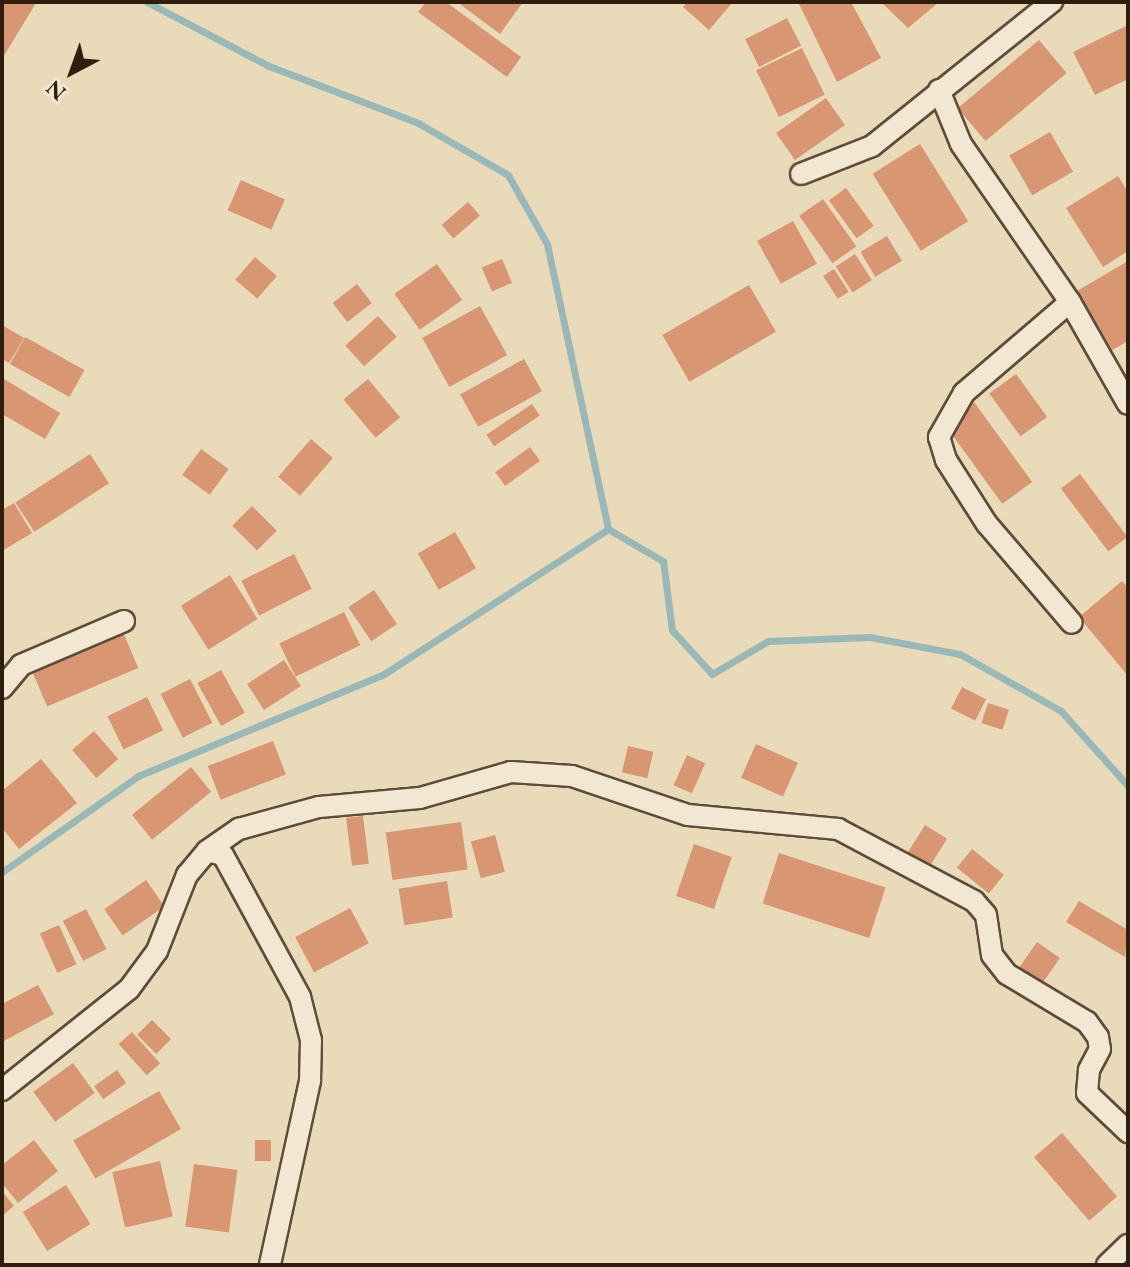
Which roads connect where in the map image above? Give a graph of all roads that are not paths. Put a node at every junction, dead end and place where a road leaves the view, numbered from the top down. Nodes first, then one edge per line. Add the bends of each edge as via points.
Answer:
1 (1052, 2) edge
2 (939, 90) junction
3 (801, 174) dead end
4 (1070, 302) junction
5 (1128, 404) edge
6 (124, 621) dead end
7 (1072, 623) dead end
8 (2, 688) edge
9 (207, 851) junction
10 (2, 1090) edge
11 (1128, 1132) edge
12 (1128, 1245) edge
13 (270, 1265) edge
14 (1107, 1265) edge

1 - 2 street
2 - 3 street via 872,146
2 - 4 street via 961,144
4 - 5 street
4 - 7 street via 964,393 939,437 946,460 987,524
6 - 8 street via 21,665
9 - 10 street via 187,875 157,951 129,989
9 - 11 street via 239,829 319,807 420,798 511,772 572,776 688,815 838,829 974,901 986,915 992,955 1007,974 1087,1022 1098,1037 1087,1093
9 - 13 street via 231,861 300,997 311,1040 310,1081
12 - 14 street

